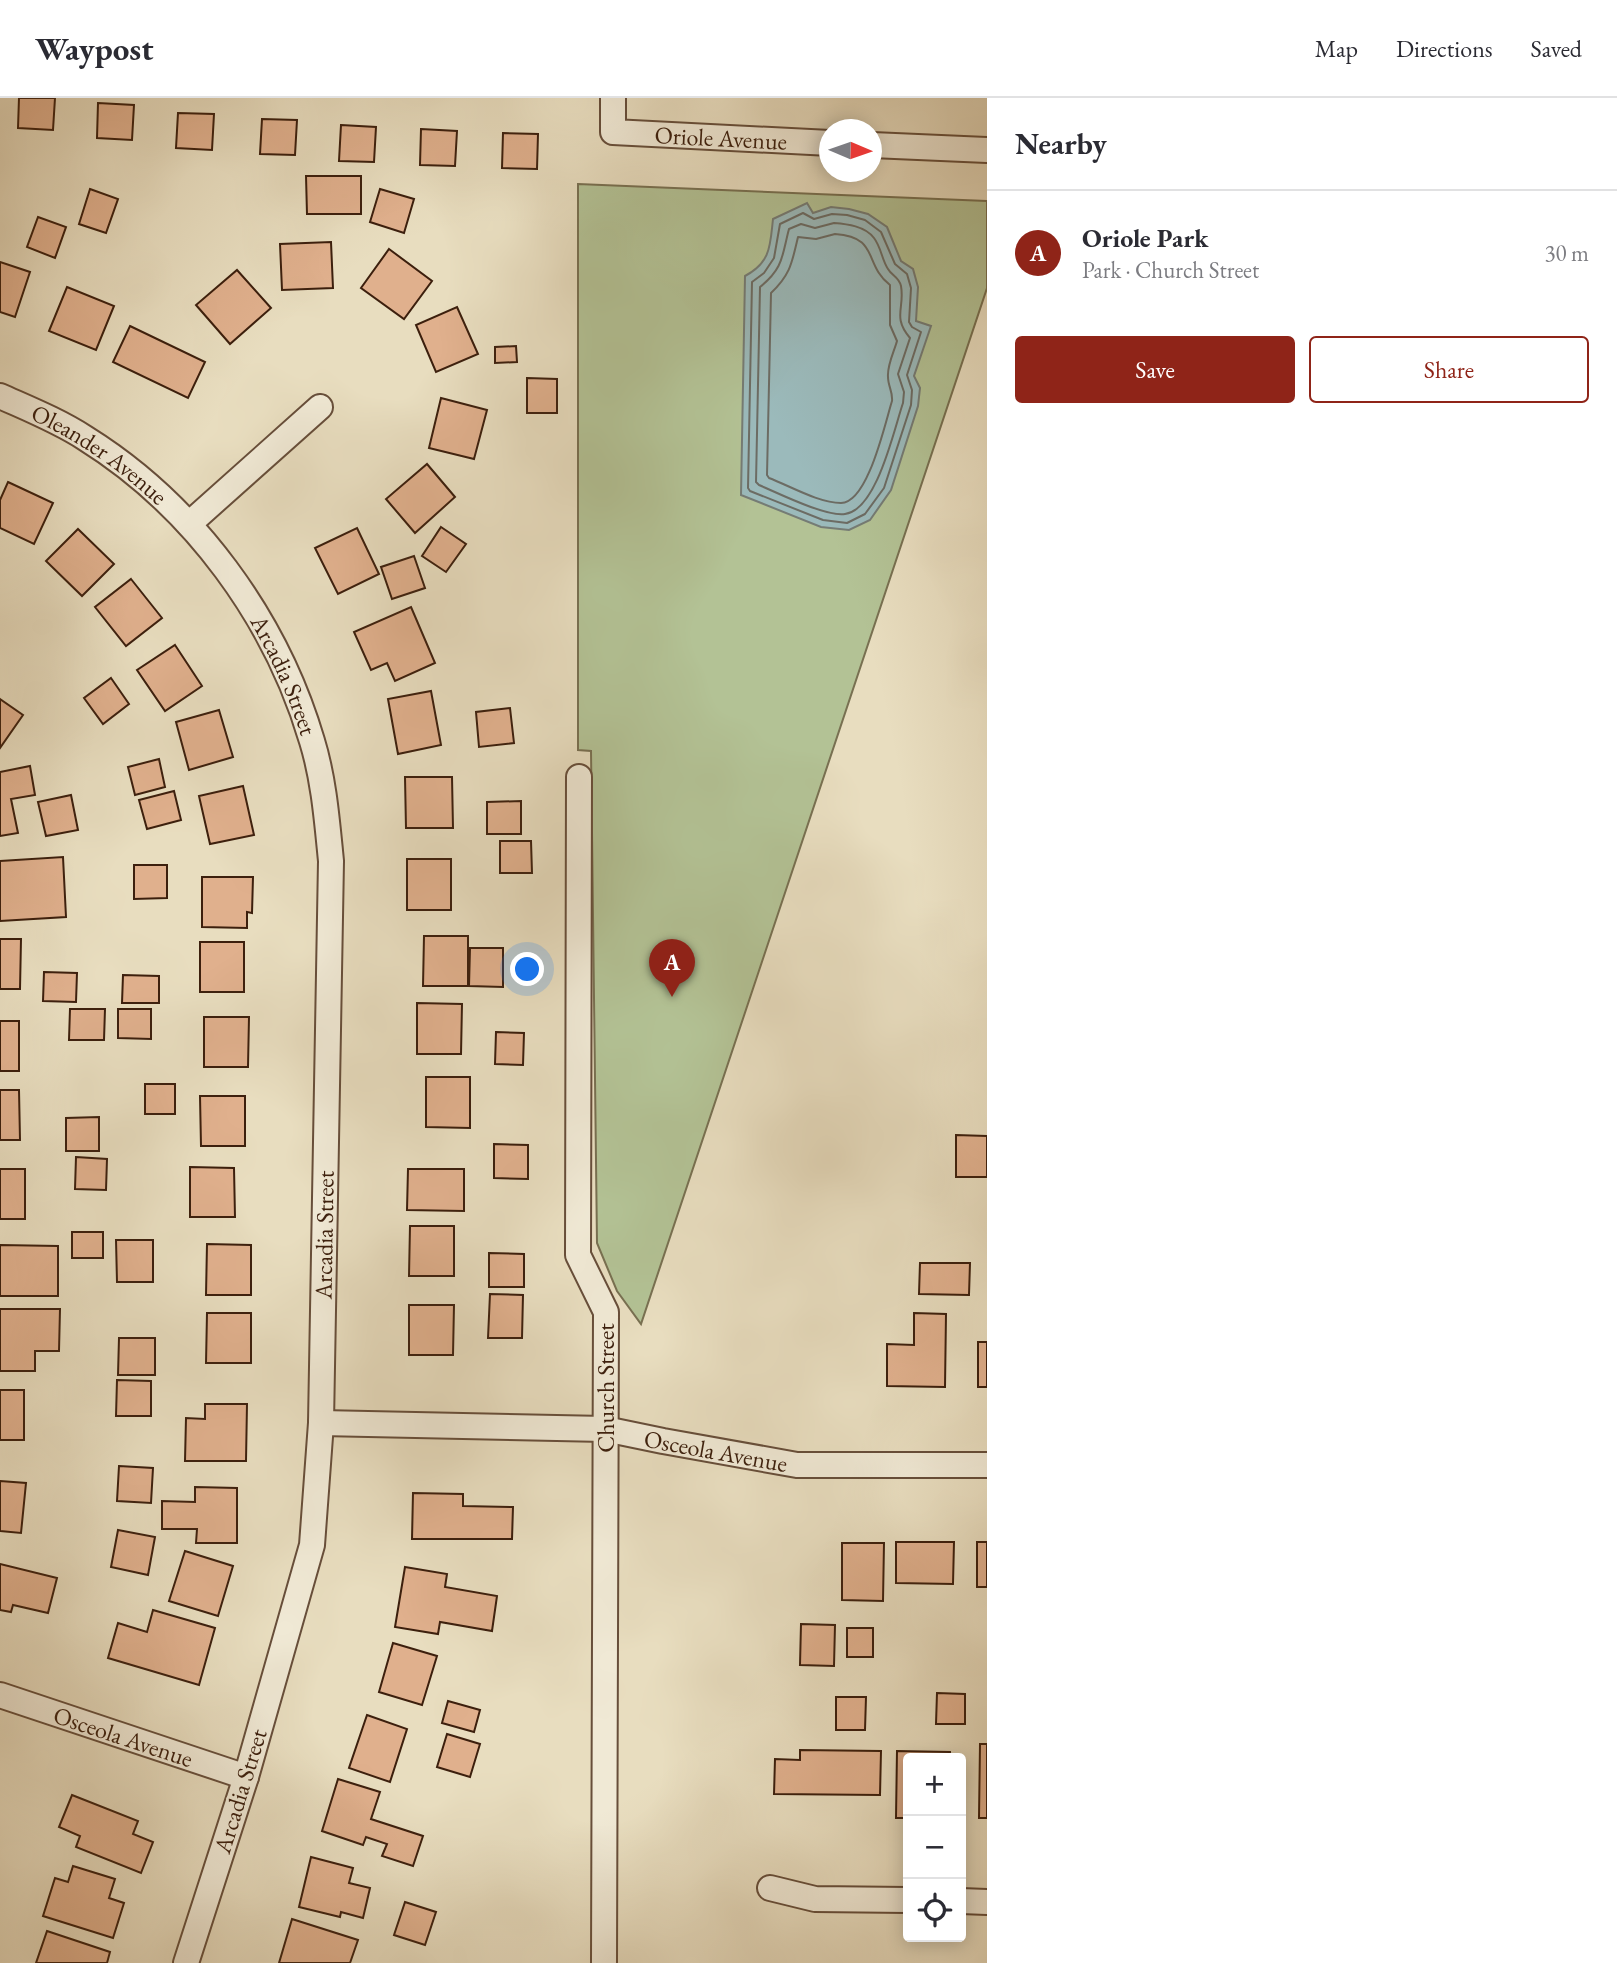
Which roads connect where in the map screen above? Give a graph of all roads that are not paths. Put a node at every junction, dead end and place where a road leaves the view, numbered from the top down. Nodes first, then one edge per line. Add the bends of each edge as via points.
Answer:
1 (613, 98) edge
2 (819, 142) edge
3 (882, 145) edge
4 (987, 150) edge
5 (0, 396) edge
6 (320, 407) dead end
7 (189, 524) junction
8 (579, 777) dead end
9 (321, 1423) junction
10 (606, 1429) junction
11 (987, 1465) edge
12 (0, 1695) edge
13 (246, 1777) junction
14 (770, 1888) dead end
15 (903, 1900) edge
16 (966, 1901) edge
17 (987, 1902) edge
18 (186, 1963) edge
19 (604, 1963) edge

1 - 2 street, Oriole Avenue via 613,132
3 - 4 street
5 - 7 street, Oleander Avenue via 85,438 154,490
6 - 7 street
7 - 9 street, Arcadia Street via 236,582 266,632 312,742 324,795 331,862
8 - 10 street, Church Street via 578,1255 606,1312
9 - 10 street, Osceola Avenue
9 - 13 street, Arcadia Street via 312,1545
10 - 11 street, Osceola Avenue via 797,1465
10 - 19 street, Church Street
12 - 13 street, Osceola Avenue
13 - 18 street, Arcadia Street
14 - 15 street via 815,1899
16 - 17 street

